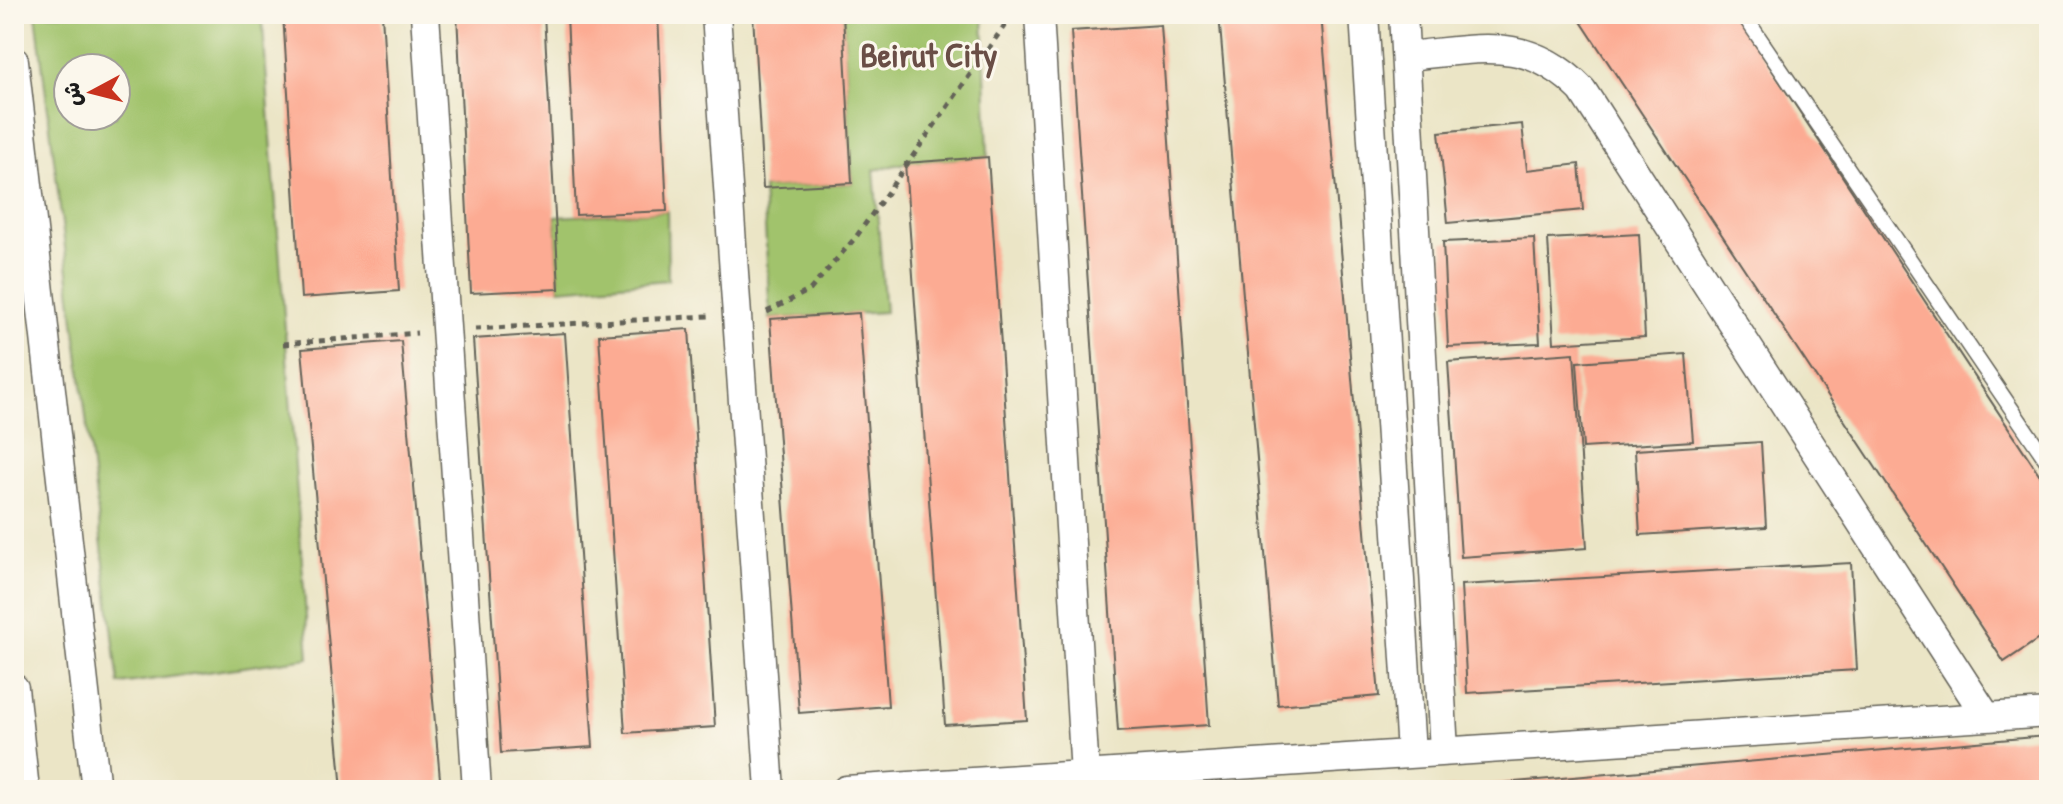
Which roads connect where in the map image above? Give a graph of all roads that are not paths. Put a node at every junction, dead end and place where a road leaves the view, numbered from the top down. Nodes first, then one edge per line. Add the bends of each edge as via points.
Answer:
1 (425, 14) edge
2 (716, 14) edge
3 (1039, 14) edge
4 (1364, 14) edge
5 (1403, 14) edge
6 (1743, 14) edge
7 (1406, 56) junction
8 (14, 61) edge
9 (1420, 316) junction
10 (1384, 319) junction
11 (2049, 464) edge
12 (14, 688) edge
13 (2049, 713) edge
14 (1986, 716) junction
15 (1444, 751) junction
16 (1411, 753) junction
17 (1085, 775) junction
18 (25, 790) edge
19 (96, 790) edge
20 (477, 790) edge
21 (770, 790) edge
22 (846, 790) edge

1 - 20 street
2 - 21 street
3 - 17 street
4 - 10 street
5 - 7 street
6 - 11 lane
7 - 9 street
7 - 14 street via 1505,48 1548,61 1582,90
8 - 19 street
9 - 10 street
9 - 15 street
10 - 16 street
12 - 18 street
13 - 14 street
14 - 15 street
15 - 16 street
16 - 17 street
17 - 22 street

